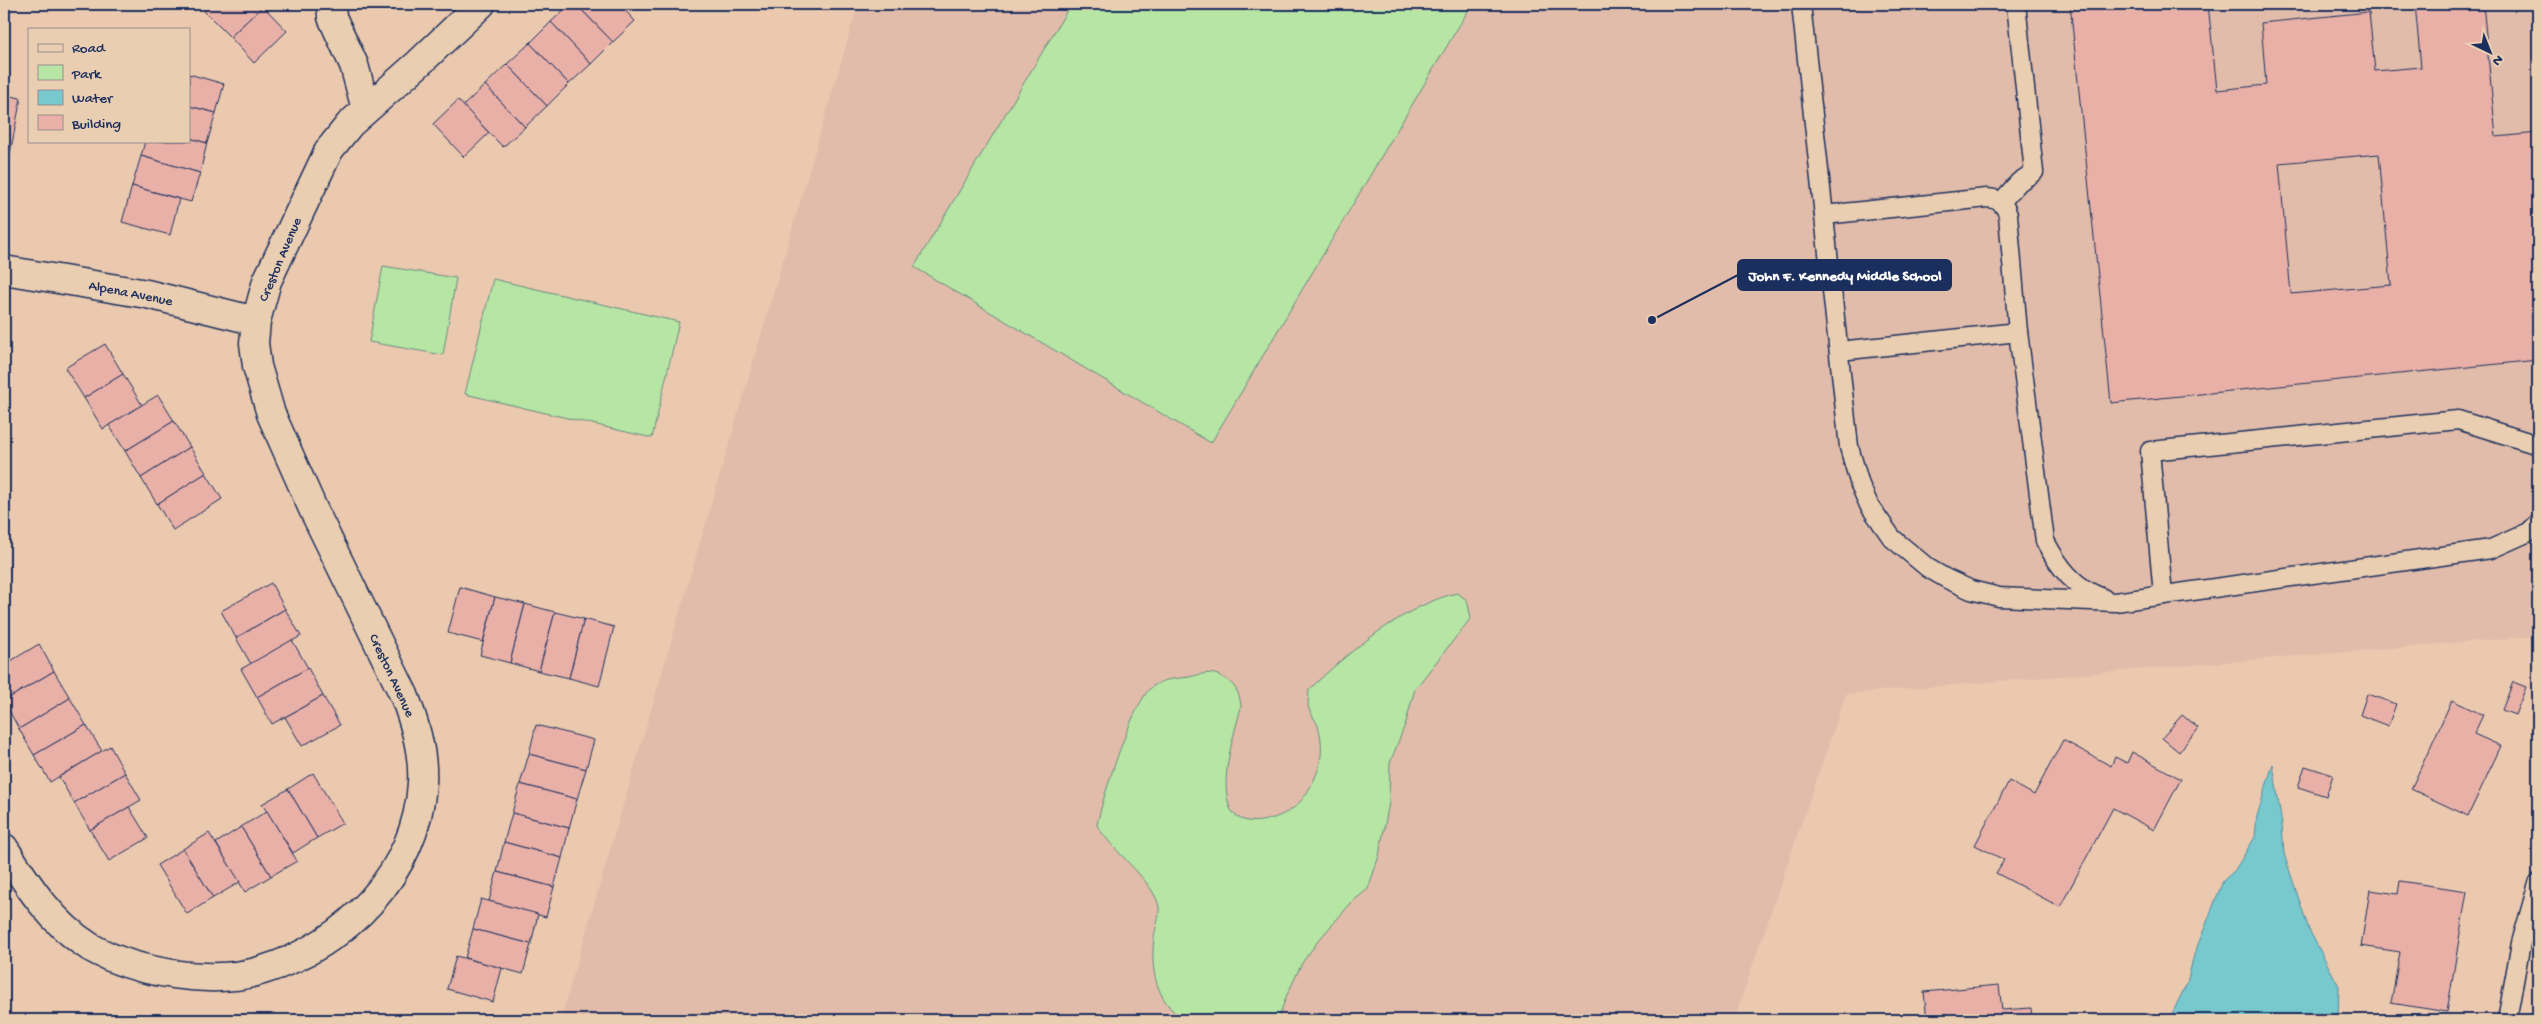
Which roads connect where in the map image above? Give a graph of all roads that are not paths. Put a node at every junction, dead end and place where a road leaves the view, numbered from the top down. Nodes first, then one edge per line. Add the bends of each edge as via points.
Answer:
1 (331, 4) edge
2 (481, 4) edge
3 (1801, 4) edge
4 (2016, 4) edge
5 (366, 109) junction
6 (2001, 202) junction
7 (1824, 215) junction
8 (4, 270) edge
9 (256, 320) junction
10 (2018, 332) junction
11 (1839, 351) junction
12 (2538, 445) edge
13 (2538, 523) edge
14 (2163, 595) junction
15 (2115, 602) junction
16 (4, 848) edge
17 (2538, 883) edge
18 (2507, 1020) edge

1 - 5 street via 332,17 354,65
2 - 5 street, Creston Avenue
3 - 7 lane
4 - 6 lane via 2034,172 2019,182
5 - 9 street, Creston Avenue via 329,150 270,274
6 - 7 lane via 1987,198
6 - 10 lane via 2008,215
7 - 11 lane
8 - 9 street, Alpena Avenue via 147,294
9 - 16 street, Creston Avenue via 257,366 271,414 414,722 423,782 409,845 383,888 352,919 321,943 263,970 213,978 151,969 116,959 89,946 46,908
10 - 11 lane
10 - 15 lane via 2045,541 2056,562 2072,581 2091,594
11 - 15 lane via 1849,447 1860,486 1882,526 1907,552 1947,579 1999,598
12 - 14 lane via 2458,420 2150,450
13 - 14 lane via 2529,532 2491,549
14 - 15 lane
17 - 18 lane via 2521,943

